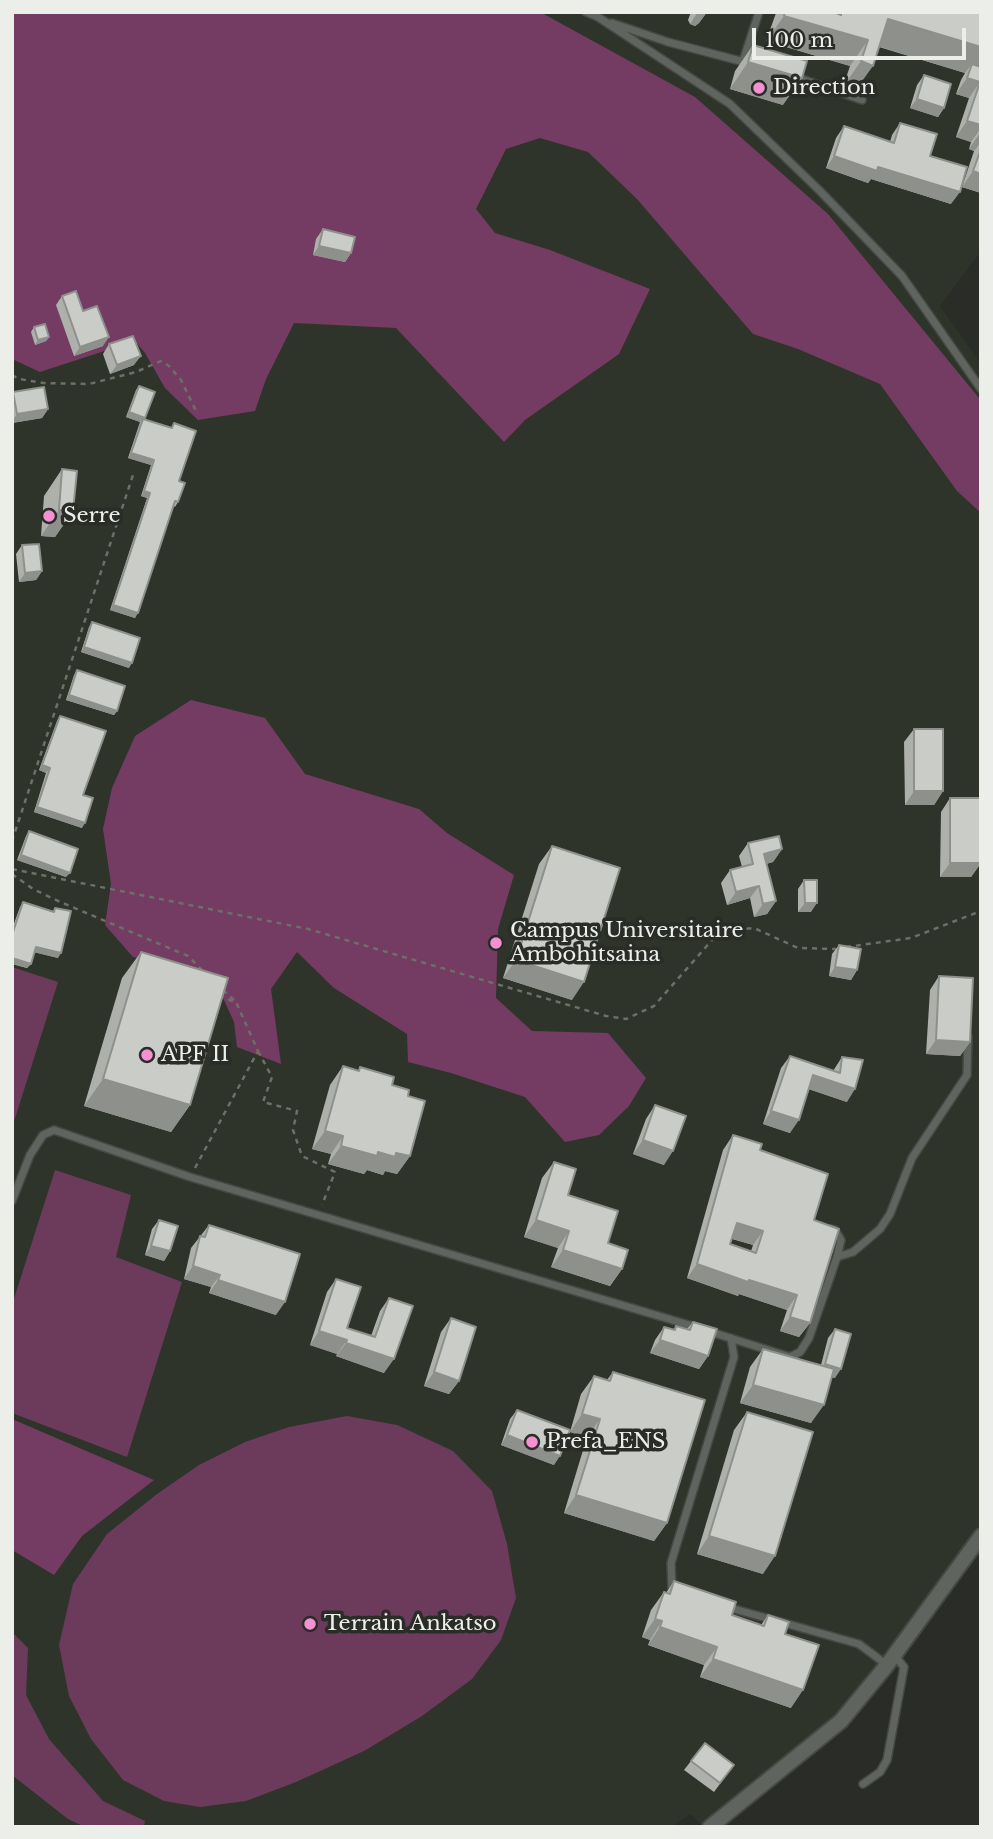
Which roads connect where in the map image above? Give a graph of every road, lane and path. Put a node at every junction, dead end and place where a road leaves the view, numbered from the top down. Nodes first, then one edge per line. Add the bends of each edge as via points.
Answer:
1 (586, 12) edge
2 (758, 12) edge
3 (598, 18) junction
4 (743, 61) junction
5 (755, 65) edge
6 (780, 73) edge
7 (862, 100) dead end
8 (12, 375) edge
9 (981, 389) edge
10 (197, 413) dead end
11 (134, 472) dead end
12 (12, 841) edge
13 (12, 872) edge
14 (981, 911) edge
15 (207, 975) edge
16 (217, 984) edge
17 (213, 995) edge
18 (236, 1002) junction
19 (968, 1024) edge
20 (258, 1051) junction
21 (190, 1177) junction
22 (12, 1201) edge
23 (318, 1215) junction
24 (826, 1227) edge
25 (837, 1257) junction
26 (731, 1338) junction
27 (981, 1536) edge
28 (684, 1595) edge
29 (724, 1606) edge
30 (891, 1661) junction
31 (863, 1784) dead end
32 (716, 1825) edge

1 - 3 lane
2 - 4 lane
3 - 4 lane
3 - 9 lane via 730,104 820,191 902,276
4 - 5 lane
6 - 7 lane
8 - 10 path via 43,383 89,384 161,361 181,380
11 - 12 path
13 - 14 path via 308,929 626,1019 653,1006 720,930 754,928 798,948 834,949 911,938
13 - 15 path via 58,901 188,956
16 - 18 path
17 - 18 path
18 - 20 path
19 - 25 lane via 967,1074 912,1158 890,1214 853,1252
20 - 21 path
20 - 23 path via 272,1077 263,1102 297,1111 293,1130 302,1156 335,1172
21 - 22 lane via 54,1130 43,1135 30,1155
21 - 23 lane
23 - 26 lane
24 - 25 lane via 835,1230 841,1240
25 - 26 lane via 800,1352 790,1357
26 - 28 lane via 734,1357 671,1563 672,1589
27 - 30 street
29 - 30 lane via 859,1644
30 - 31 lane via 904,1667 887,1760 880,1772
30 - 32 street via 841,1721

